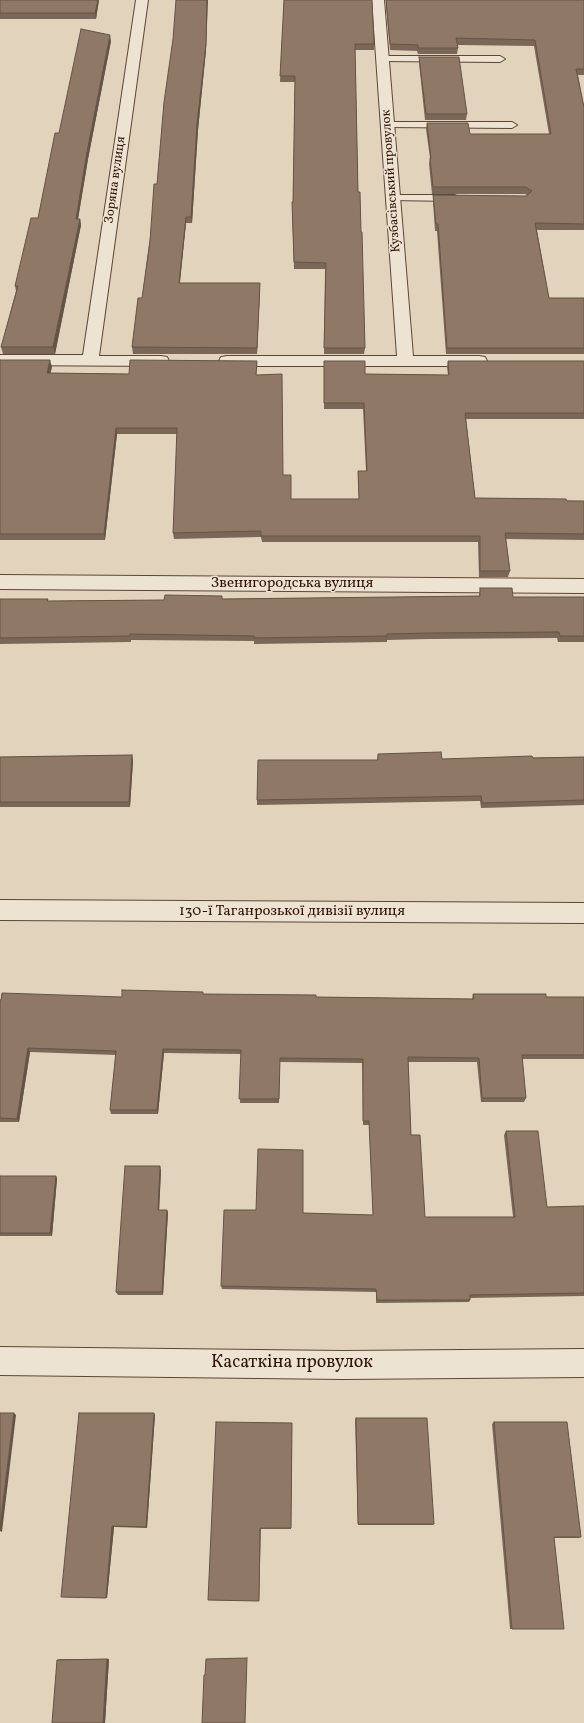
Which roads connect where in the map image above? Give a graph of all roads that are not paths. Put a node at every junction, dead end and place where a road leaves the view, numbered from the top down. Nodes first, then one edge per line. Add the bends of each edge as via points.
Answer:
1 (142, 0) edge
2 (381, 1) edge
3 (382, 59) junction
4 (500, 60) dead end
5 (388, 124) junction
6 (512, 125) dead end
7 (393, 198) junction
8 (463, 198) edge
9 (0, 360) edge
10 (90, 360) junction
11 (177, 361) edge
12 (208, 361) edge
13 (405, 361) junction
14 (491, 361) edge
15 (0, 582) edge
16 (584, 586) edge
17 (0, 910) edge
18 (584, 913) edge
19 (0, 1361) edge
20 (584, 1363) edge

1 - 10 street, Зоряна вулиця
2 - 3 street, Кузбасівський провулок
3 - 4 lane
3 - 5 street, Кузбасівський провулок
5 - 6 lane
5 - 7 street, Кузбасівський провулок
7 - 8 lane
7 - 13 street, Кузбасівський провулок
9 - 10 street
10 - 11 street
12 - 13 street
13 - 14 street
15 - 16 street, Звенигородська вулиця
17 - 18 street, 130-ї Таганрозької дивізії вулиця
19 - 20 street, Касаткіна провулок via 343,1365

